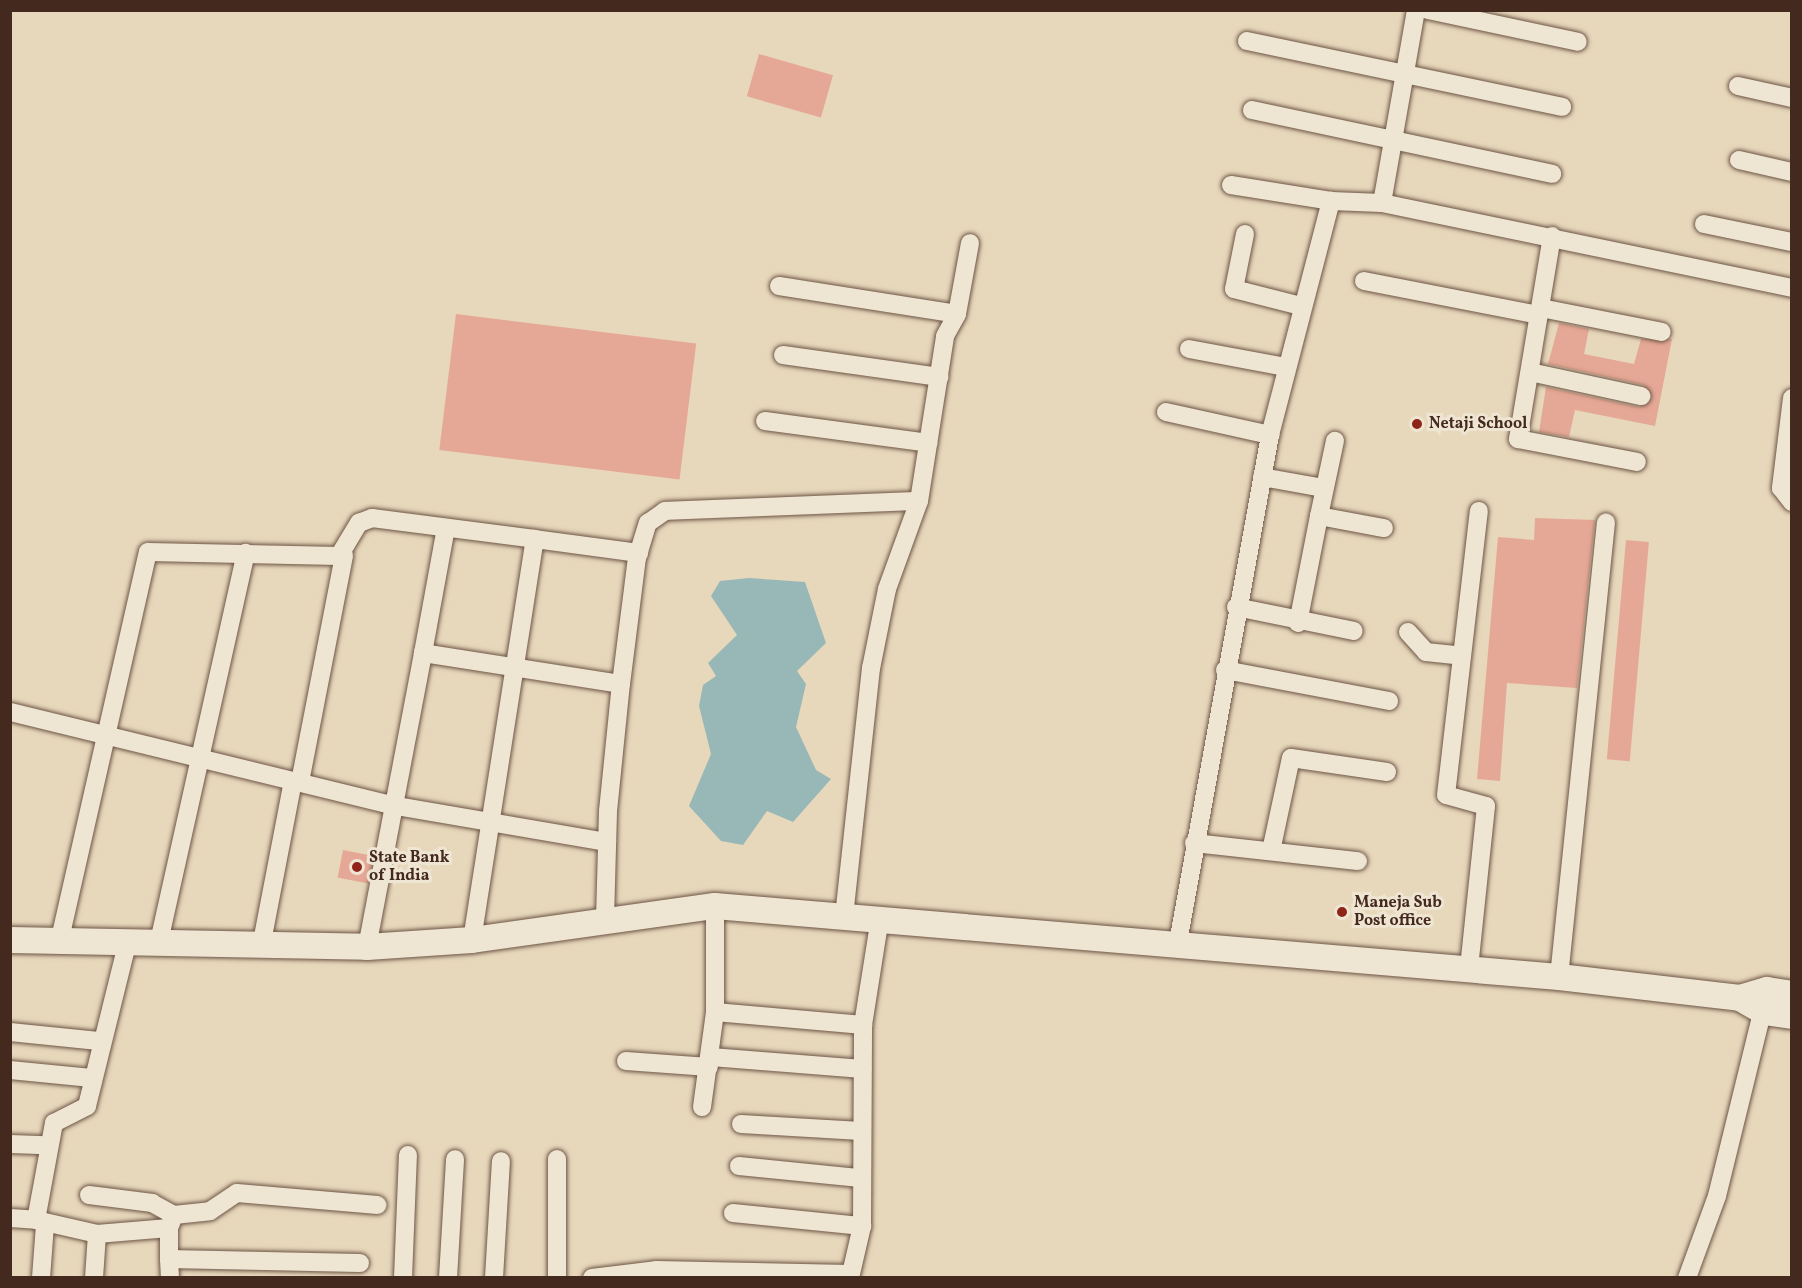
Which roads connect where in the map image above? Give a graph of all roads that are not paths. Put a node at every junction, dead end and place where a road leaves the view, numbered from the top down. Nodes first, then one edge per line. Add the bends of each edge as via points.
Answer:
1 (1416, 10) edge
2 (1428, 10) edge
3 (1247, 41) dead end
4 (1578, 42) dead end
5 (1405, 73) junction
6 (1738, 86) dead end
7 (1791, 98) edge
8 (1562, 106) dead end
9 (1252, 110) dead end
10 (1394, 139) junction
11 (1739, 160) dead end
12 (1791, 172) edge
13 (1552, 174) dead end
14 (1231, 185) dead end
15 (1331, 201) junction
16 (1382, 203) junction
17 (1704, 224) dead end
18 (1245, 234) dead end
19 (1552, 236) junction
20 (1791, 242) edge
21 (970, 243) dead end
22 (1364, 281) dead end
23 (779, 286) dead end
24 (1791, 288) edge
25 (1300, 306) junction
26 (1540, 311) junction
27 (957, 314) junction
28 (1662, 332) dead end
29 (1190, 349) dead end
30 (783, 355) dead end
31 (1286, 367) junction
32 (1530, 372) junction
33 (939, 377) junction
34 (1641, 396) dead end
35 (1791, 398) edge
36 (1166, 412) dead end
37 (765, 421) dead end
38 (1270, 435) junction
39 (1335, 441) dead end
40 (929, 444) junction
41 (1637, 462) dead end
42 (1262, 477) junction
43 (1324, 488) junction
44 (919, 501) junction
45 (1791, 502) edge
46 (1479, 511) dead end
47 (1319, 516) junction
48 (1606, 522) dead end
49 (446, 528) junction
50 (1384, 528) dead end
51 (535, 539) junction
52 (246, 553) junction
53 (639, 553) junction
54 (344, 555) junction
55 (1236, 607) junction
56 (1298, 623) junction
57 (1354, 631) dead end
58 (1408, 632) dead end
59 (423, 653) junction
60 (1462, 656) junction
61 (516, 668) junction
62 (1225, 670) junction
63 (621, 684) junction
64 (1389, 701) dead end
65 (10, 712) edge
66 (103, 735) junction
67 (204, 759) junction
68 (1387, 772) dead end
69 (297, 782) junction
70 (396, 806) junction
71 (494, 824) junction
72 (607, 842) junction
73 (1194, 843) junction
74 (1271, 851) junction
75 (1358, 861) dead end
76 (716, 906) junction
77 (843, 916) junction
78 (880, 918) junction
79 (605, 919) junction
80 (10, 940) edge
81 (472, 940) junction
82 (59, 943) junction
83 (127, 944) junction
84 (158, 946) junction
85 (261, 947) junction
86 (367, 947) junction
87 (1177, 948) junction
88 (1469, 968) junction
89 (1559, 977) junction
90 (1774, 999) edge
91 (715, 1012) junction
92 (1791, 1016) edge
93 (862, 1025) junction
94 (10, 1032) edge
95 (99, 1041) junction
96 (626, 1061) dead end
97 (710, 1062) junction
98 (863, 1069) junction
99 (10, 1070) edge
100 (92, 1078) junction
101 (702, 1107) dead end
102 (741, 1124) dead end
103 (861, 1131) junction
104 (10, 1144) edge
105 (46, 1145) junction
106 (408, 1155) dead end
107 (455, 1159) dead end
108 (557, 1160) dead end
109 (501, 1161) dead end
110 (739, 1166) dead end
111 (860, 1178) junction
112 (89, 1195) dead end
113 (377, 1205) dead end
114 (733, 1213) dead end
115 (10, 1218) edge
116 (171, 1222) junction
117 (40, 1223) junction
118 (862, 1226) junction
119 (98, 1234) junction
120 (169, 1259) junction
121 (360, 1263) dead end
122 (222, 1269) edge
123 (656, 1274) edge
124 (850, 1276) edge
125 (41, 1278) edge
126 (94, 1278) edge
127 (170, 1278) edge
128 (403, 1278) edge
129 (447, 1278) edge
130 (494, 1278) edge
131 (557, 1278) edge
132 (592, 1278) edge
133 (1687, 1278) edge

1 - 5 street
2 - 4 street
3 - 5 street
5 - 8 street
5 - 10 street
6 - 7 street
9 - 10 street
10 - 13 street
10 - 16 street
11 - 12 street
14 - 15 street
15 - 16 street
15 - 25 street
16 - 19 street
17 - 20 street
18 - 25 street via 1234,289
19 - 24 street
19 - 26 street
21 - 27 street
22 - 26 street
23 - 27 street
25 - 31 street
26 - 28 street
26 - 32 street
27 - 33 street via 945,336
29 - 31 street
30 - 33 street
31 - 38 street
32 - 34 street
32 - 41 street via 1518,439
33 - 40 street
35 - 45 street via 1781,488
36 - 38 street
37 - 40 street
38 - 42 street
39 - 43 street
40 - 44 street
42 - 43 street
42 - 55 street
43 - 47 street
44 - 53 street via 665,511 648,523
44 - 77 street via 887,589 871,668
46 - 60 street
47 - 50 street
47 - 56 street
48 - 89 street
49 - 51 street
49 - 54 street via 364,520
49 - 59 street
51 - 53 street
51 - 61 street
52 - 54 street
52 - 66 street via 148,552
52 - 67 street
53 - 63 street
54 - 69 street
55 - 56 street
55 - 62 street
56 - 57 street
58 - 60 street via 1426,652
59 - 61 street
59 - 70 street
60 - 88 street via 1446,795 1486,806
61 - 63 street
61 - 71 street
62 - 64 street
62 - 73 street
63 - 72 street
65 - 66 street
66 - 67 street
66 - 82 street
67 - 69 street
67 - 84 street
68 - 74 street via 1291,758
69 - 70 street
69 - 85 street
70 - 71 street
70 - 86 street
71 - 72 street
71 - 81 street
72 - 79 street
73 - 74 street
73 - 87 street
74 - 75 street
76 - 77 street
76 - 79 street
76 - 91 street
77 - 78 street
78 - 87 street
78 - 93 street
79 - 81 street
80 - 82 street
81 - 86 street
82 - 83 street
83 - 84 street
83 - 95 street
84 - 85 street
85 - 86 street
87 - 88 street
88 - 89 street
89 - 90 street
90 - 92 street
90 - 133 street via 1717,1196
91 - 93 street
91 - 97 street
93 - 98 street
94 - 95 street
95 - 100 street
96 - 97 street
97 - 98 street
97 - 101 street
98 - 103 street
99 - 100 street
100 - 105 street via 86,1108 56,1119
102 - 103 street
103 - 111 street
104 - 105 street
105 - 117 street
106 - 128 street
107 - 129 street
108 - 131 street
109 - 130 street
110 - 111 street
111 - 118 street
112 - 116 street via 152,1203
113 - 116 street via 237,1193 210,1211
114 - 118 street
115 - 117 street
116 - 119 street
116 - 120 street
117 - 119 street
117 - 125 street
118 - 124 street
119 - 126 street
120 - 122 street
120 - 127 street
121 - 122 street
123 - 124 street
123 - 132 street

